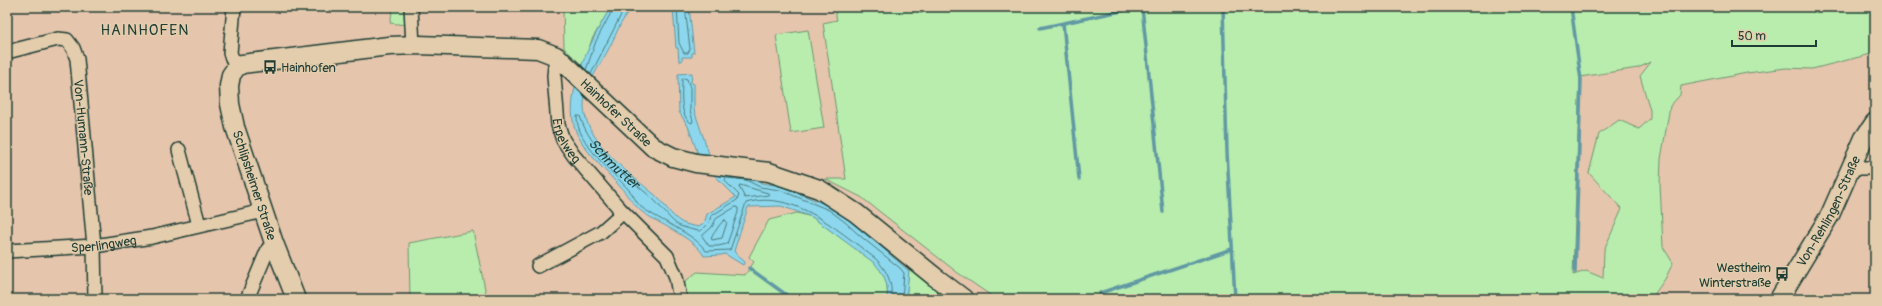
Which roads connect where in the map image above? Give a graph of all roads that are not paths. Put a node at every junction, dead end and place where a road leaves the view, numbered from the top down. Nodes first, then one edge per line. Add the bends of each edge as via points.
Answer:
1 (234, 7) edge
2 (411, 7) edge
3 (413, 46) junction
4 (7, 52) edge
5 (560, 59) junction
6 (236, 68) junction
7 (1875, 122) edge
8 (179, 150) dead end
9 (1851, 168) junction
10 (1875, 168) edge
11 (619, 208) junction
12 (263, 211) junction
13 (199, 225) junction
14 (274, 243) junction
15 (94, 246) junction
16 (7, 251) edge
17 (538, 266) dead end
18 (94, 299) edge
19 (247, 299) edge
20 (296, 299) edge
21 (680, 299) edge
22 (964, 299) edge
23 (1778, 299) edge

1 - 6 street via 230,53
2 - 3 street
3 - 5 street, Hainhofer Straße via 538,49
3 - 6 street, Hainhofer Straße via 270,60 242,64
4 - 15 street, Von-Humann-Straße via 58,39 67,40 73,48 77,59
5 - 11 street, Erpelweg via 554,76 558,125 563,140
5 - 22 street, Hainhofer Straße via 653,147 673,157 696,163 769,172 819,189 856,213
6 - 12 street, Schlipsheimer Straße via 231,75 229,86 230,104 235,127
7 - 9 street, Von-Rehlingen-Straße via 1864,138
8 - 13 street
9 - 10 street
9 - 23 street, Von-Rehlingen-Straße via 1830,215
11 - 17 street via 620,215 601,232
11 - 21 street, Erpelweg via 667,256 676,277
12 - 13 street, Sperlingweg
12 - 14 street, Schlipsheimer Straße
13 - 15 street, Sperlingweg via 152,237
14 - 19 street via 268,249
14 - 20 street, Schlipsheimer Straße
15 - 16 street, Sperlingweg
15 - 18 street, Von-Humann-Straße

